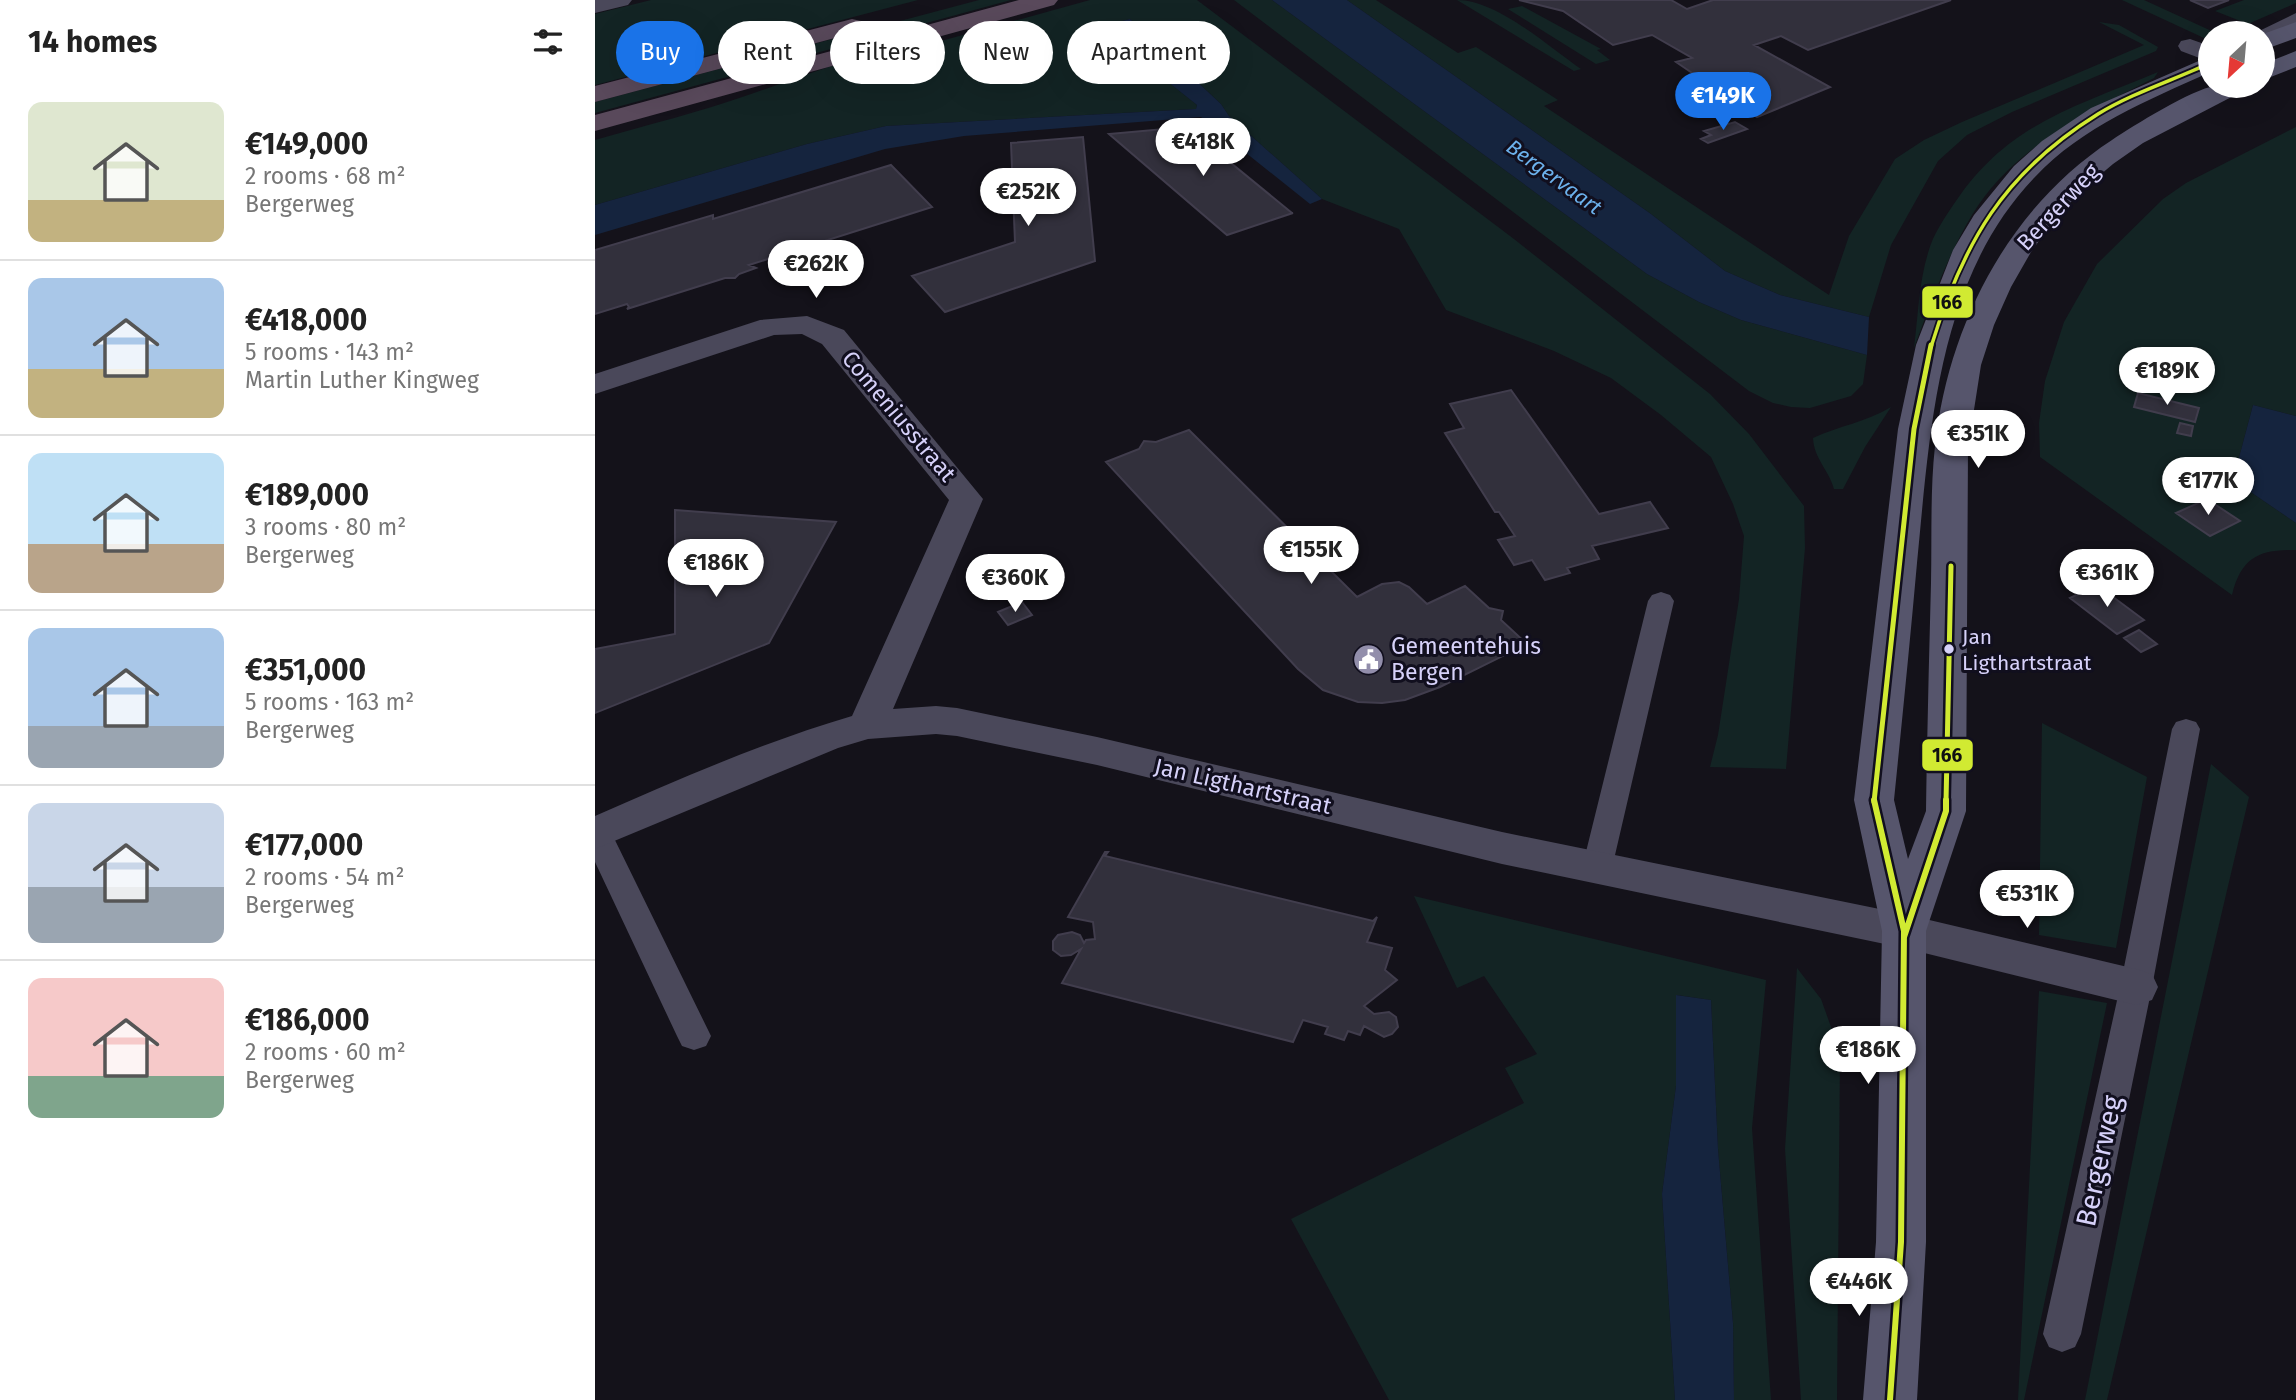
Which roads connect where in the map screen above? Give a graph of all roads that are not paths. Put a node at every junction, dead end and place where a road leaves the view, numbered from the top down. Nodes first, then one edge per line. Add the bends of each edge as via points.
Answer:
1 (619, 0) edge
2 (1046, 0) edge
3 (595, 6) edge
4 (2296, 18) edge
5 (2275, 28) edge
6 (2296, 29) edge
7 (830, 32) edge
8 (2275, 38) edge
9 (2198, 58) edge
10 (2296, 58) edge
11 (2275, 68) edge
12 (595, 94) edge
13 (2208, 98) edge
14 (595, 123) edge
15 (595, 384) edge
16 (1661, 601) dead end
17 (867, 725) junction
18 (2186, 729) dead end
19 (595, 832) edge
20 (1597, 868) junction
21 (1904, 932) junction
22 (2136, 987) junction
23 (694, 1036) dead end
24 (2062, 1334) dead end
25 (1890, 1400) edge

1 - 3 street
2 - 14 highway
4 - 5 lane
6 - 8 main road
7 - 12 highway
9 - 21 main road, Bergerweg via 2108,108 2051,147 2024,172 1984,221 1945,303 1931,345 1914,429 1874,800
10 - 11 main road
13 - 21 main road, Bergerweg via 2137,136 2074,183 2032,228 1990,301 1956,398 1951,448 1945,811
15 - 17 street, Comeniusstraat via 771,326 807,325 833,337 958,488 966,499
16 - 20 lane
17 - 19 street, Jan Ligthartstraat via 794,749
17 - 20 street, Jan Ligthartstraat via 957,722
18 - 22 lane, Bergerweg
19 - 23 lane
20 - 21 street, Jan Ligthartstraat
21 - 22 street
21 - 25 main road, Bergerweg via 1901,1242
22 - 24 lane, Bergerweg

